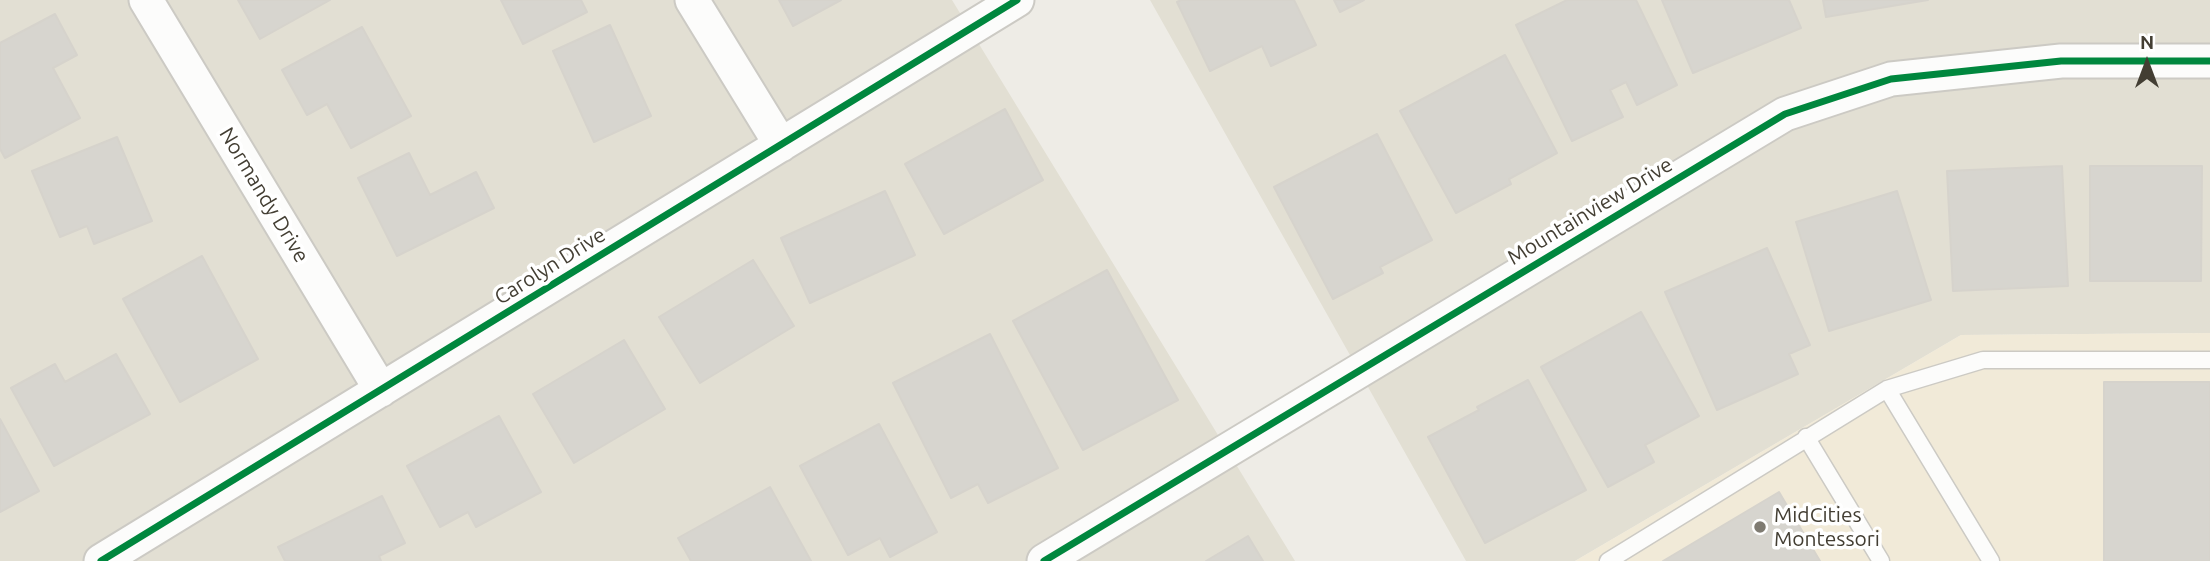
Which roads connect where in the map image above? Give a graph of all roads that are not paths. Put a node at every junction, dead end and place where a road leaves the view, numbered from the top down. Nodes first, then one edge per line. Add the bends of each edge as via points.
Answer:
1 (146, 0) edge
2 (692, 0) edge
3 (1017, 0) edge
4 (2210, 61) edge
5 (781, 145) junction
6 (2210, 360) edge
7 (1887, 389) junction
8 (381, 390) junction
9 (1806, 437) junction
10 (101, 561) edge
11 (1044, 561) edge
12 (1608, 561) edge
13 (1881, 561) edge
14 (1991, 561) edge

1 - 8 street, Normandy Drive
2 - 5 street
3 - 5 street, Carolyn Drive
4 - 11 street, Mountainview Drive via 2061,61 1891,79 1785,114
5 - 8 street, Carolyn Drive
6 - 7 lane via 1983,360
7 - 9 lane
7 - 14 lane
8 - 10 street, Carolyn Drive
9 - 12 lane
9 - 13 lane

